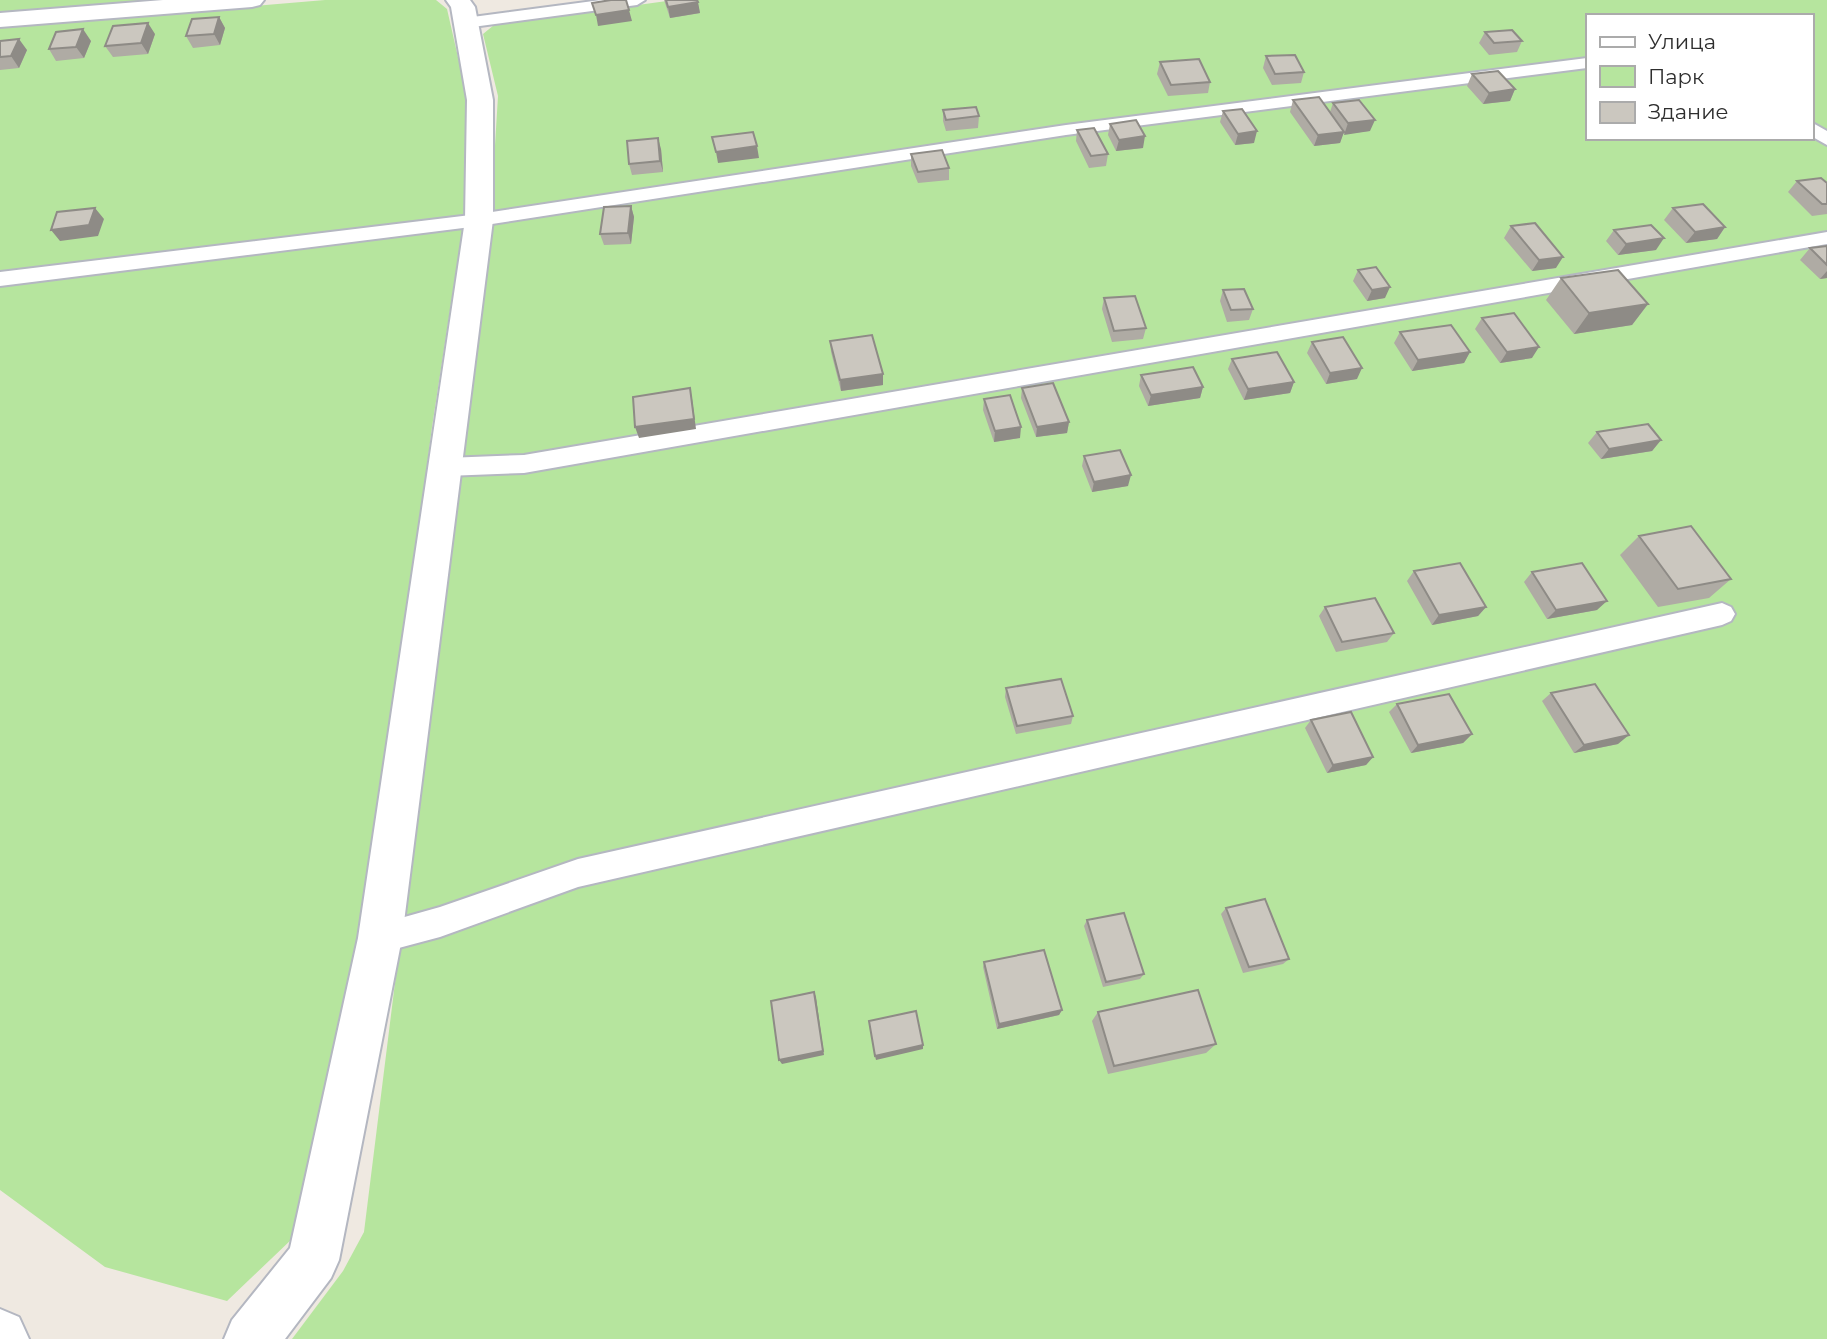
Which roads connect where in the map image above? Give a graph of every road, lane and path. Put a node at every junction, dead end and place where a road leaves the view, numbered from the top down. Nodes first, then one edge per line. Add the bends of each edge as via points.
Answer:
1 (252, 0) edge
2 (637, 0) edge
3 (94, 6) edge
4 (462, 11) edge
5 (0, 20) edge
6 (1586, 63) edge
7 (1813, 129) edge
8 (1827, 140) edge
9 (479, 220) junction
10 (1827, 238) edge
11 (0, 279) edge
12 (446, 467) junction
13 (1722, 614) dead end
14 (380, 937) junction
15 (251, 1339) edge

1 - 3 street
2 - 4 lane
3 - 5 street
4 - 9 street via 480,100
6 - 9 lane via 1066,130
7 - 8 lane
9 - 11 lane
9 - 12 street
10 - 12 lane via 524,464
12 - 14 street
13 - 14 lane via 578,873 440,922
14 - 15 street via 313,1260

